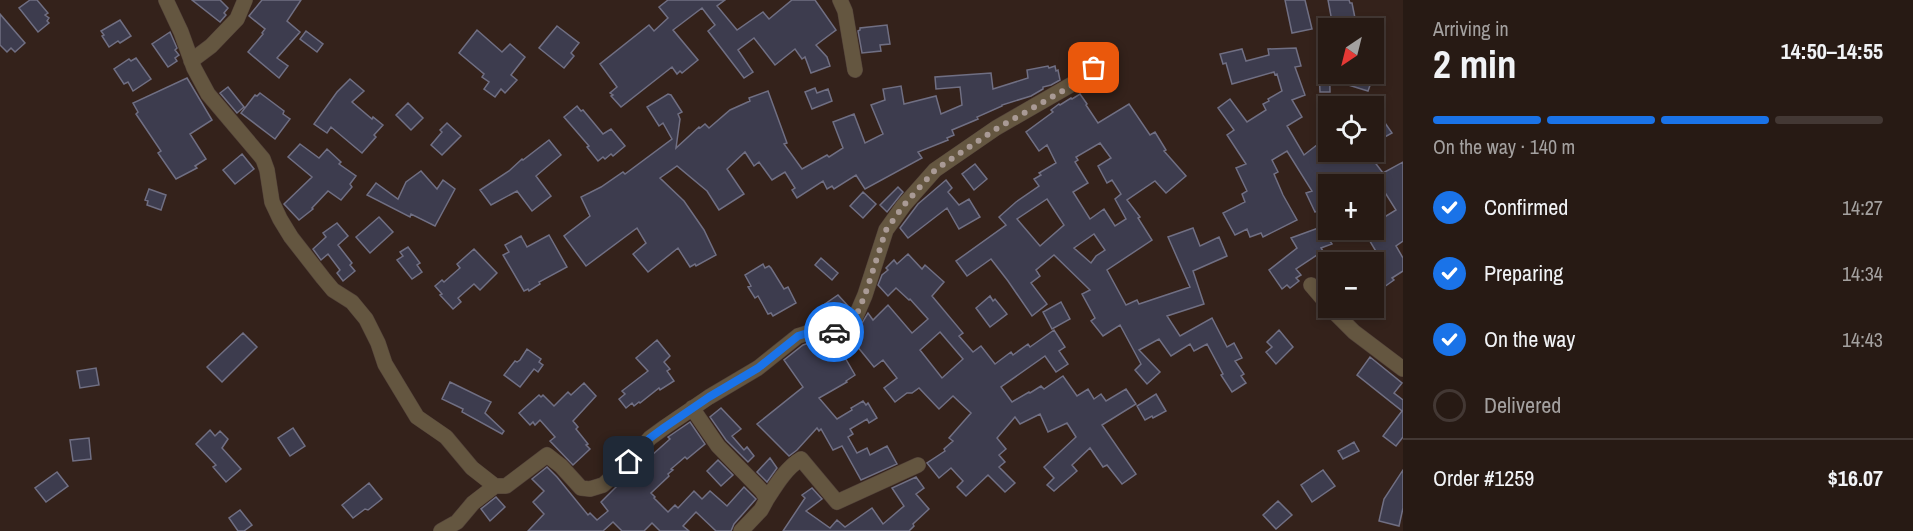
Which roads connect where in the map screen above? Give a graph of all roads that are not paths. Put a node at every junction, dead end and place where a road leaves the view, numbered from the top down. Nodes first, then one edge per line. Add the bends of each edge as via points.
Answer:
1 (166, 0) edge
2 (244, 0) edge
3 (840, 0) edge
4 (1096, 59) dead end
5 (192, 61) junction
6 (855, 70) dead end
7 (1311, 285) dead end
8 (1318, 293) edge
9 (1341, 318) edge
10 (1403, 369) edge
11 (692, 408) junction
12 (918, 465) dead end
13 (495, 486) junction
14 (767, 500) junction
15 (441, 531) edge
16 (741, 531) edge

1 - 5 street
2 - 5 street via 237,19
3 - 6 street
4 - 11 street via 1088,75 935,170 886,230 856,316 834,333 824,328 798,336 758,368
5 - 13 street via 208,94 262,159 272,202 291,237 333,290 352,302 366,318 385,364 417,417 446,436 472,468
7 - 8 street
9 - 10 street
11 - 13 street via 650,438 603,485 581,488 547,455 506,486
11 - 14 street via 718,446
12 - 14 street via 837,502 801,459 777,483
13 - 15 street via 457,522
14 - 16 street

